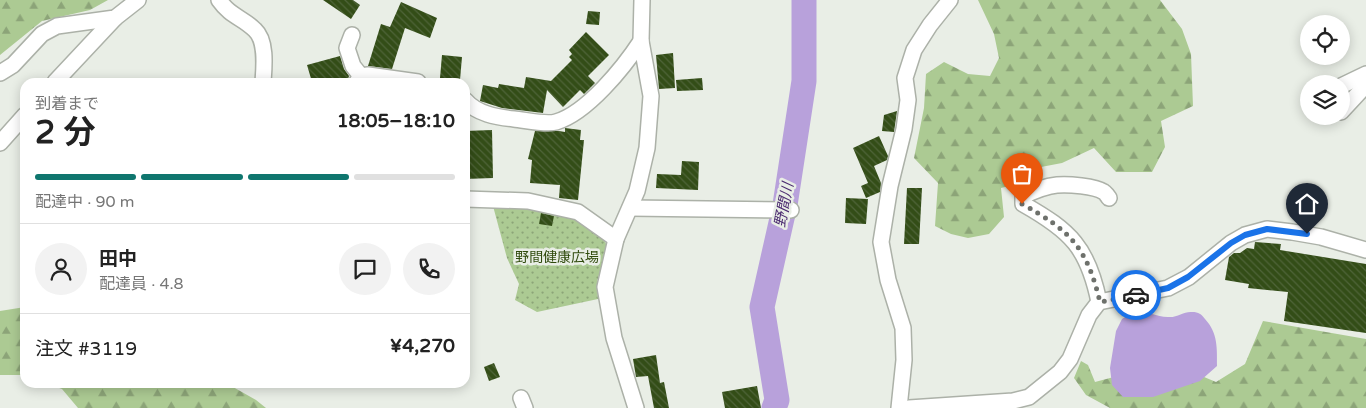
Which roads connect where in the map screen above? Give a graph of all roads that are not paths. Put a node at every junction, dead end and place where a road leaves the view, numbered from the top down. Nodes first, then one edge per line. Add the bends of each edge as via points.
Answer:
1 (138, 0) edge
2 (219, 0) edge
3 (642, 0) edge
4 (950, 0) edge
5 (115, 18) junction
6 (352, 34) dead end
7 (641, 41) junction
8 (0, 73) edge
9 (1366, 74) edge
10 (60, 78) edge
11 (264, 78) edge
12 (359, 78) edge
13 (361, 78) edge
14 (393, 78) edge
15 (1350, 82) edge
16 (1366, 85) edge
17 (1350, 102) edge
18 (470, 105) edge
19 (20, 121) edge
20 (0, 142) edge
21 (1109, 198) dead end
22 (470, 199) edge
23 (630, 208) junction
24 (791, 210) dead end
25 (616, 239) junction
26 (1366, 250) edge
27 (1100, 302) junction
28 (636, 408) edge
29 (899, 408) edge
30 (909, 408) edge

1 - 5 street
2 - 11 street via 227,11 257,30 265,54
3 - 7 street
4 - 29 street via 914,50 906,78 908,100 904,129 881,242 888,280 903,328 904,360
5 - 8 street via 57,26 42,34 13,65
5 - 10 street
6 - 12 street via 347,48
7 - 18 street via 628,61 583,107 554,123 507,118 481,112
7 - 23 street via 651,96 647,148
9 - 15 street
13 - 14 street via 368,74
16 - 17 street
19 - 20 street
21 - 27 street via 1104,192 1090,187 1056,185 1023,196 1022,204 1055,224 1074,241 1086,259
22 - 25 street via 528,201 578,212
23 - 24 street
23 - 25 street
25 - 28 street via 604,287 614,338
26 - 27 street via 1322,237 1267,229 1231,243 1188,277 1168,288
27 - 30 street via 1089,314 1070,358 1060,372 1029,397 1013,402

